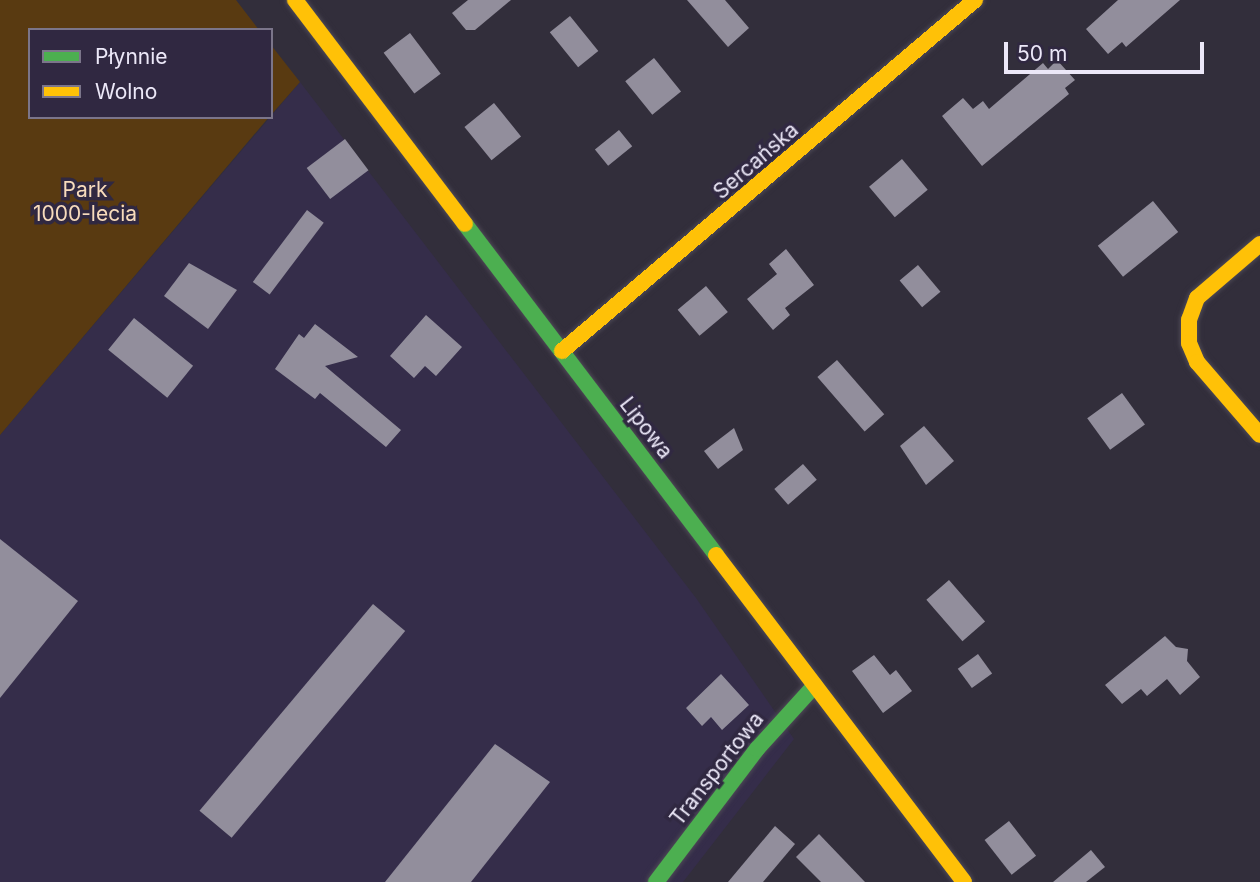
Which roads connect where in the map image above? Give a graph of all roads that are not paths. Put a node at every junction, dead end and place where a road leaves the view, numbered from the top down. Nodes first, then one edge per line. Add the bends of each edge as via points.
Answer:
1 (295, 0) edge
2 (975, 0) edge
3 (1260, 244) edge
4 (562, 351) junction
5 (1260, 435) edge
6 (816, 685) junction
7 (656, 882) edge
8 (964, 882) edge

1 - 4 main road, Lipowa
2 - 4 main road, Sercańska
3 - 5 main road via 1197,298 1189,327 1189,343 1197,362
4 - 6 main road, Lipowa
6 - 7 main road, Transportowa via 757,748
6 - 8 main road, Lipowa

